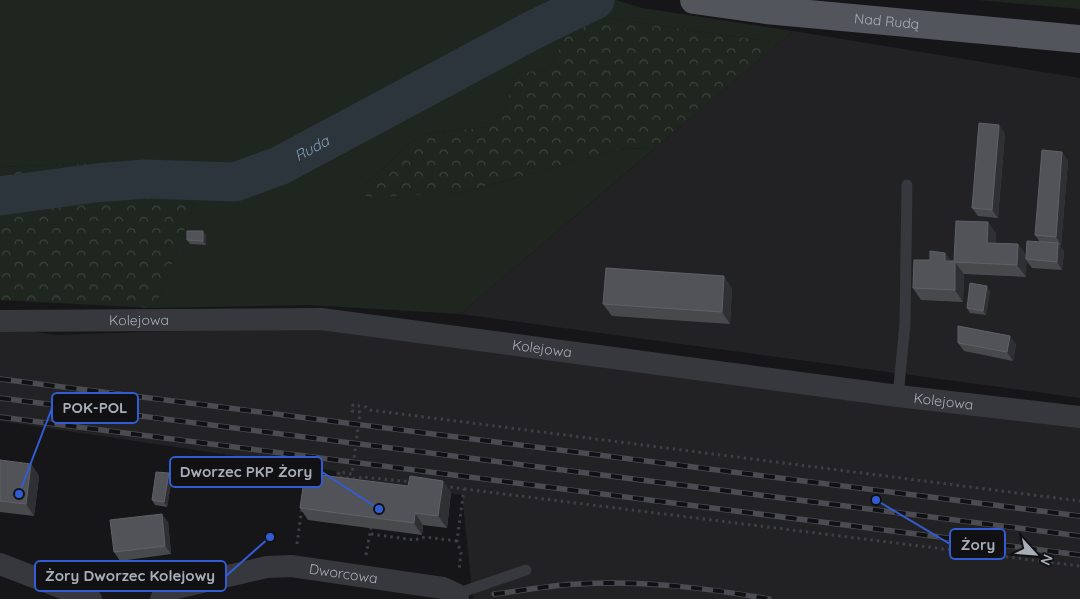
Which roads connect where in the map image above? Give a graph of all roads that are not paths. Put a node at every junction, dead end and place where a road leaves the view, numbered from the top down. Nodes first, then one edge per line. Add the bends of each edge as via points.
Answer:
1 (694, 0) edge
2 (1080, 39) edge
3 (907, 185) dead end
4 (0, 321) edge
5 (898, 396) junction
6 (1080, 417) edge
7 (0, 564) edge
8 (526, 570) dead end
9 (67, 595) edge
10 (457, 596) edge
11 (91, 599) edge
12 (161, 599) edge

1 - 2 main road, Nad Rudą via 766,10
3 - 5 lane via 905,324
4 - 5 street, Kolejowa via 321,319
5 - 6 street, Kolejowa
7 - 9 street
8 - 10 lane
9 - 11 street
10 - 12 street, Dworcowa via 428,585 291,566 267,567 168,590

